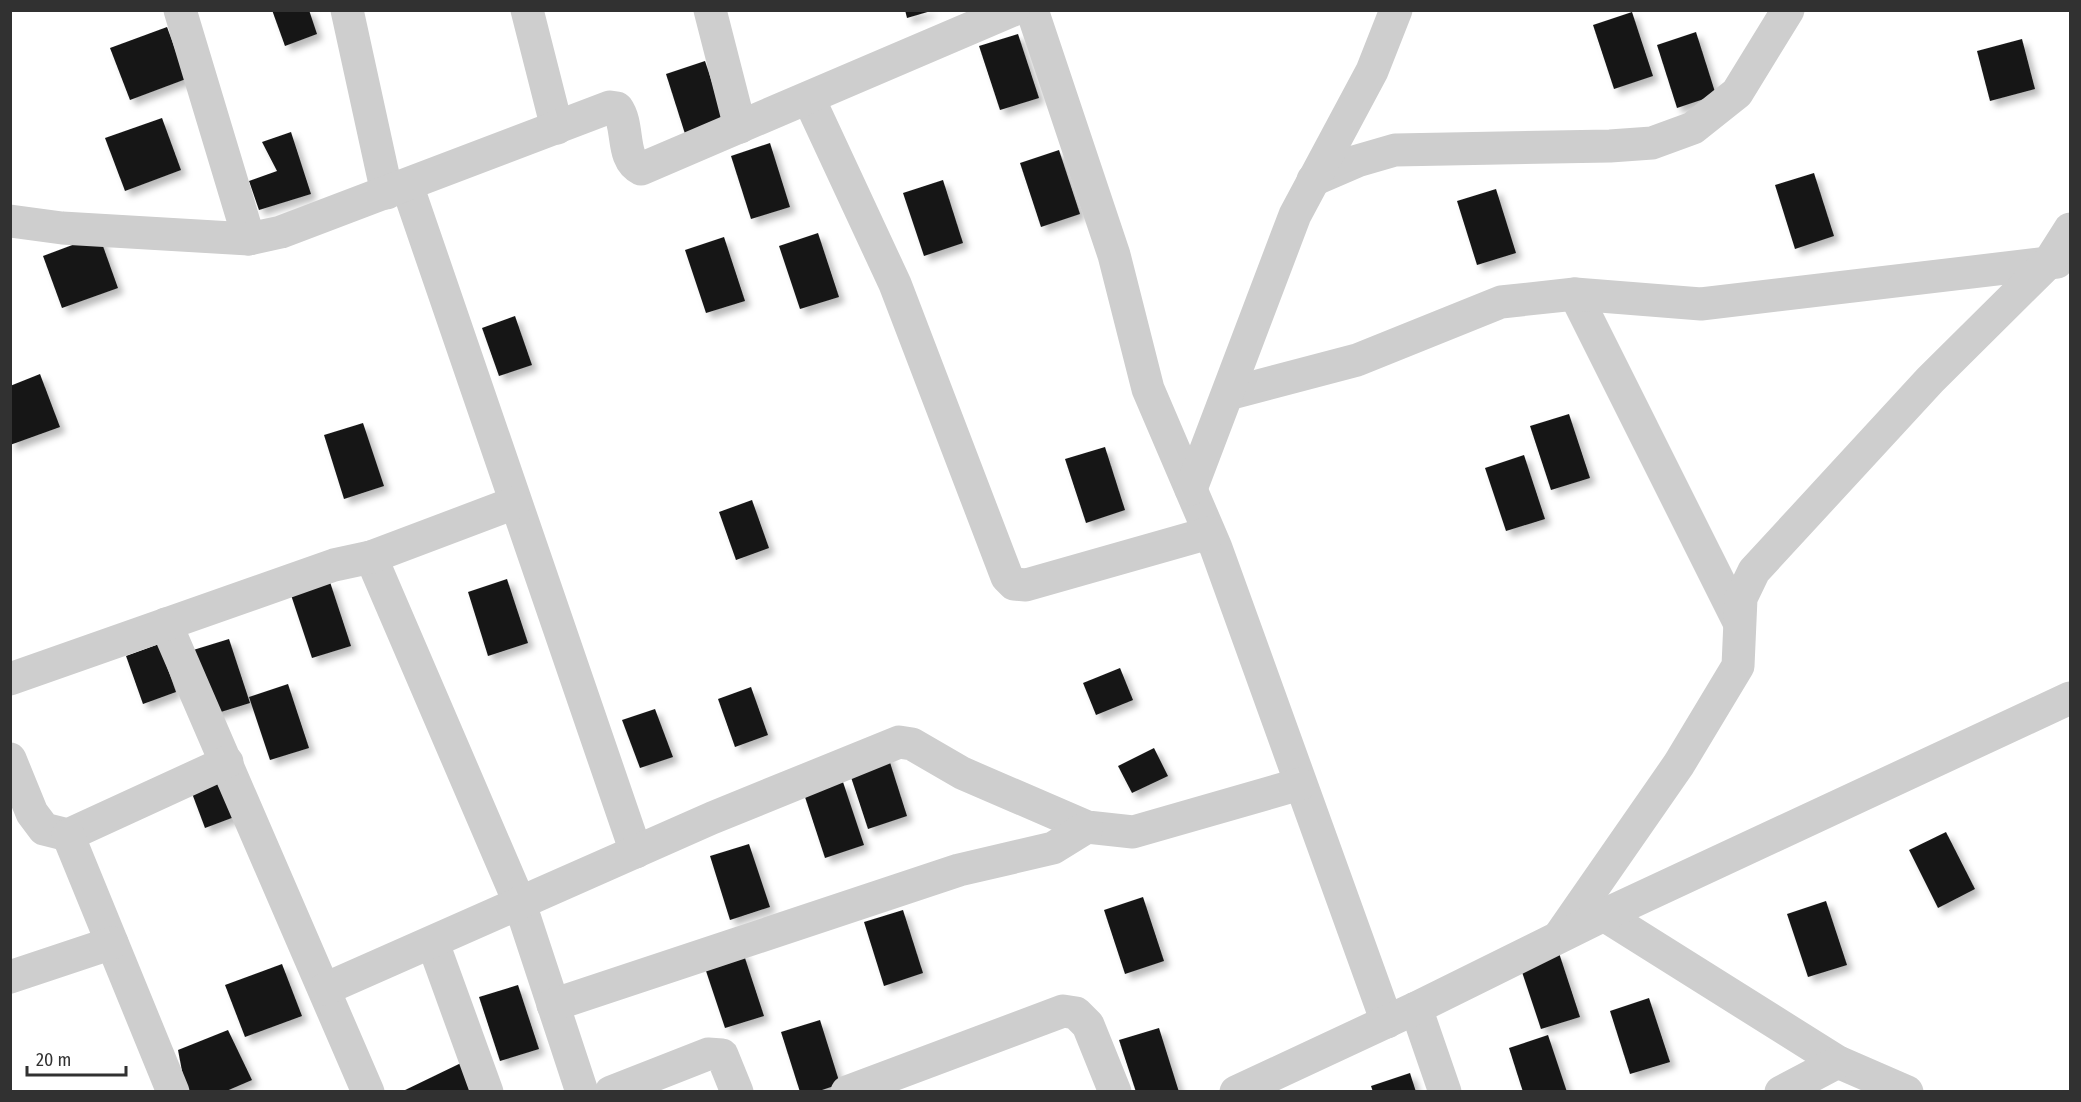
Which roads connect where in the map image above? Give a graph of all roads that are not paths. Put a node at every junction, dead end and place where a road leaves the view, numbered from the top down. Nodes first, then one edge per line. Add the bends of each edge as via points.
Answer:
1 (180, 10) edge
2 (347, 10) edge
3 (527, 10) edge
4 (710, 10) edge
5 (1013, 10) edge
6 (1032, 10) edge
7 (1396, 10) edge
8 (1788, 10) edge
9 (809, 99) junction
10 (740, 127) junction
11 (557, 128) junction
12 (1313, 180) junction
13 (397, 189) junction
14 (10, 221) edge
15 (2070, 229) edge
16 (249, 239) junction
17 (2060, 262) edge
18 (1575, 294) junction
19 (1228, 394) junction
20 (1191, 489) junction
21 (514, 503) junction
22 (1209, 533) junction
23 (371, 557) junction
24 (1739, 622) junction
25 (166, 624) junction
26 (10, 679) edge
27 (2070, 698) edge
28 (10, 759) edge
29 (227, 762) junction
30 (1300, 784) junction
31 (1087, 826) junction
32 (68, 835) junction
33 (636, 852) junction
34 (520, 904) junction
35 (1604, 915) junction
36 (1559, 937) junction
37 (112, 943) junction
38 (433, 944) junction
39 (10, 977) edge
40 (325, 989) junction
41 (553, 1005) junction
42 (1416, 1008) junction
43 (1387, 1022) junction
44 (1838, 1062) junction
45 (173, 1092) edge
46 (368, 1092) edge
47 (487, 1092) edge
48 (582, 1092) edge
49 (611, 1092) edge
50 (737, 1092) edge
51 (847, 1092) edge
52 (1115, 1092) edge
53 (1236, 1092) edge
54 (1445, 1092) edge
55 (1781, 1092) edge
56 (1906, 1092) edge

1 - 16 street
2 - 13 street
3 - 11 street
4 - 10 street
5 - 9 street
6 - 20 street via 1114,255 1148,388
7 - 12 street via 1372,71
8 - 12 street via 1737,93 1683,132 1652,143 1610,147 1395,150
9 - 10 street
9 - 22 street via 895,284 1007,577 1014,584 1026,585
10 - 11 street via 641,169 630,158 622,115 617,108 610,107
11 - 13 street
12 - 19 street via 1295,215
13 - 16 street via 281,232
13 - 21 street
14 - 16 street via 62,228
15 - 17 street
17 - 18 street via 1701,304
17 - 24 street via 1930,380 1754,571 1741,598
18 - 19 street via 1501,302 1358,360
18 - 24 street
19 - 20 street
20 - 22 street
21 - 23 street
21 - 33 street
22 - 30 street
23 - 25 street via 334,565
23 - 34 street
24 - 36 street via 1738,666 1679,764
25 - 26 street
25 - 29 street
27 - 35 street
28 - 32 street via 32,813 44,830
29 - 32 street
29 - 40 street
30 - 31 street via 1133,832
30 - 43 street
31 - 33 street via 962,773 912,744 899,742
31 - 41 street via 1053,848 959,870
32 - 37 street
33 - 34 street
34 - 38 street
34 - 41 street
35 - 36 street
35 - 44 street
36 - 42 street
37 - 39 street
37 - 45 street
38 - 40 street
38 - 47 street
40 - 46 street
41 - 48 street
42 - 43 street
42 - 54 street
43 - 53 street
44 - 55 street
44 - 56 street
49 - 50 street via 708,1054 722,1055
51 - 52 street via 1063,1011 1076,1013 1088,1025

